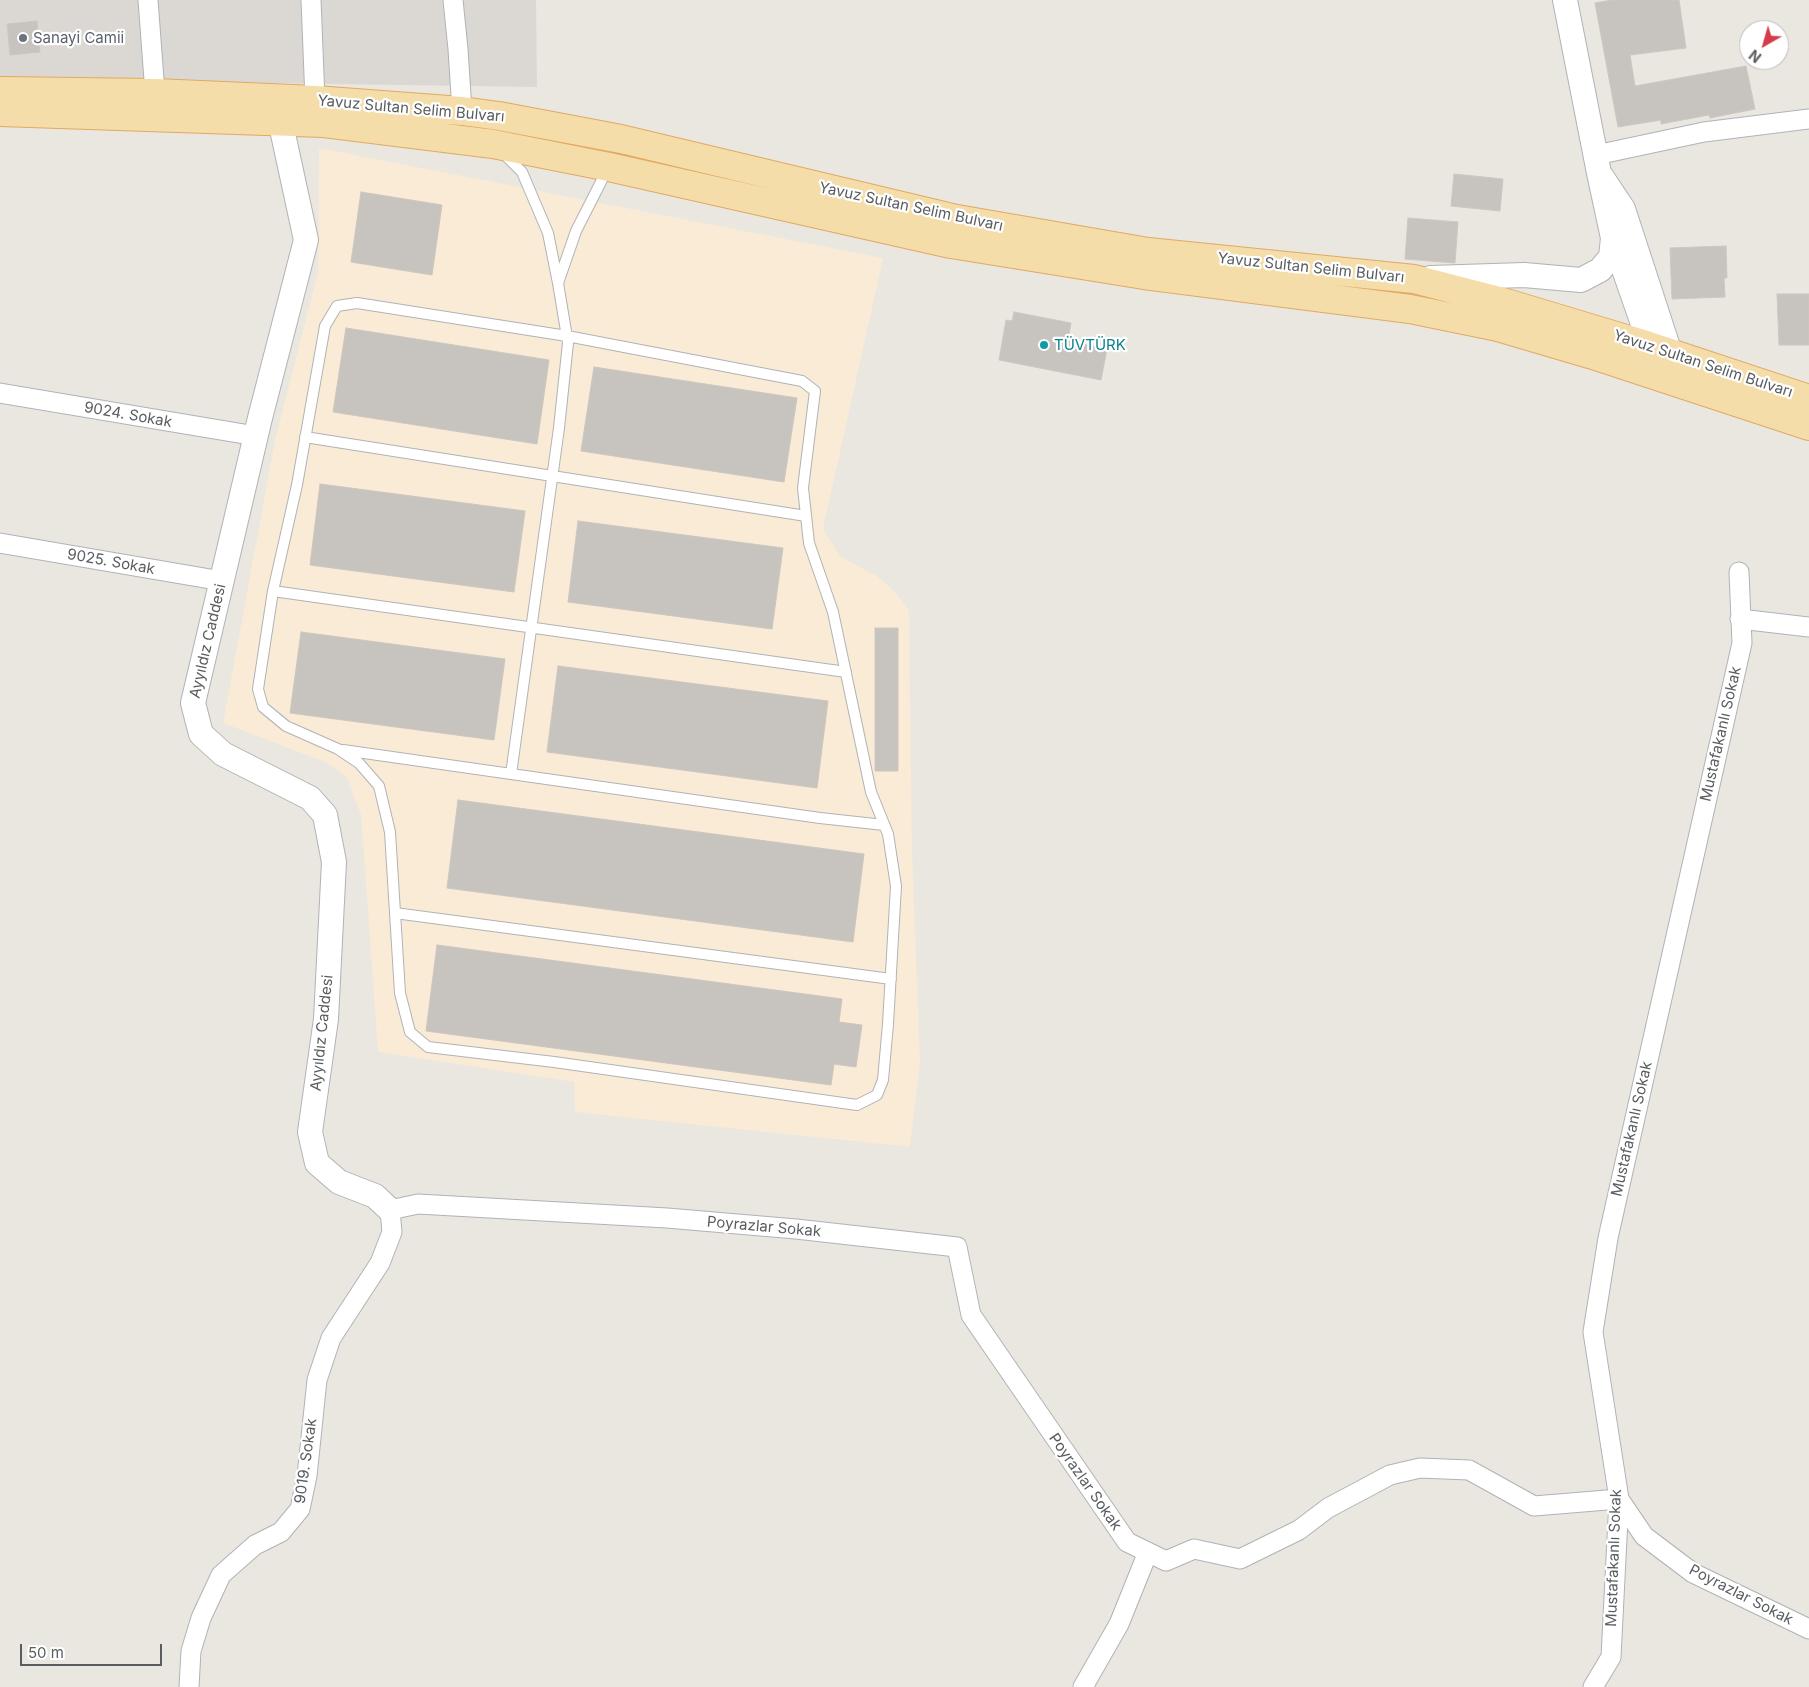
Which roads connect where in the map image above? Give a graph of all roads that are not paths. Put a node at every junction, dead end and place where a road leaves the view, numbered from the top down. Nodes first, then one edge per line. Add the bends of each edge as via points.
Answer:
1 (148, 0) edge
2 (311, 0) edge
3 (453, 0) edge
4 (1565, 0) edge
5 (0, 91) edge
6 (155, 93) junction
7 (315, 100) junction
8 (462, 111) junction
9 (0, 112) edge
10 (1809, 119) edge
11 (280, 120) junction
12 (493, 144) junction
13 (1597, 164) junction
14 (609, 167) junction
15 (1613, 238) junction
16 (1414, 279) junction
17 (558, 284) junction
18 (567, 336) junction
19 (1658, 349) junction
20 (0, 393) edge
21 (1809, 399) edge
22 (1809, 426) edge
23 (256, 436) junction
24 (305, 437) junction
25 (552, 475) junction
26 (806, 516) junction
27 (0, 543) edge
28 (1739, 572) dead end
29 (222, 581) junction
30 (273, 591) junction
31 (1740, 619) junction
32 (530, 626) junction
33 (1809, 627) edge
34 (846, 672) junction
35 (338, 750) junction
36 (511, 774) junction
37 (884, 825) junction
38 (395, 913) junction
39 (891, 979) junction
40 (390, 1210) junction
41 (1619, 1499) junction
42 (1148, 1552) junction
43 (1809, 1630) edge
44 (189, 1687) edge
45 (1083, 1687) edge
46 (1593, 1687) edge

1 - 6 street
2 - 7 street
3 - 8 street
4 - 13 street
5 - 6 main road, Yavuz Sultan Selim Bulvarı
6 - 7 main road, Yavuz Sultan Selim Bulvarı
7 - 8 main road, Yavuz Sultan Selim Bulvarı
8 - 16 main road, Yavuz Sultan Selim Bulvarı via 621,139 957,219 1148,252
9 - 11 main road, Yavuz Sultan Selim Bulvarı
10 - 13 street via 1704,132
11 - 12 main road, Yavuz Sultan Selim Bulvarı
11 - 23 street, Ayyıldız Caddesi via 306,240
12 - 14 main road, Yavuz Sultan Selim Bulvarı
12 - 17 lane via 522,172 548,233
13 - 15 street
13 - 19 street via 1624,209
14 - 17 lane via 576,231
14 - 22 main road, Yavuz Sultan Selim Bulvarı via 951,244 1144,275 1410,309 1498,327
15 - 16 street via 1611,257 1600,270 1581,280 1524,275
15 - 19 street via 1642,321
16 - 19 main road, Yavuz Sultan Selim Bulvarı
17 - 18 lane
18 - 24 lane via 357,303 337,306 325,326
18 - 25 lane
18 - 26 lane via 802,381 815,391 804,488
19 - 21 main road, Yavuz Sultan Selim Bulvarı
20 - 23 street, 9024. Sokak
23 - 29 street, Ayyıldız Caddesi
24 - 25 lane
24 - 30 lane
25 - 26 lane
25 - 32 lane
26 - 34 lane via 809,543 833,612
27 - 29 street, 9025. Sokak
28 - 31 street, Mustafakanlı Sokak
29 - 40 street, Ayyıldız Caddesi via 193,702 201,734 223,754 310,798 325,815 334,862 326,1019 310,1132 317,1163 339,1182 375,1196
30 - 32 lane
30 - 35 lane via 258,689 263,707 286,726
31 - 33 street
31 - 41 street, Mustafakanlı Sokak via 1742,643 1608,1238 1593,1332
32 - 34 lane
32 - 36 lane
34 - 37 lane via 871,792
35 - 36 lane
35 - 38 lane via 359,762 379,786 390,832
36 - 37 lane
37 - 39 lane via 896,886
38 - 39 lane
38 - 39 lane via 400,993 410,1032 428,1048 554,1062 857,1105 877,1096 883,1080
40 - 42 street, Poyrazlar Sokak via 418,1204 657,1218 957,1247 970,1315 1127,1542
40 - 44 street, 9019. Sokak via 392,1232 380,1263 331,1338 317,1380 307,1476 300,1509 281,1532 255,1545 221,1575 201,1618 191,1651
41 - 42 street, Poyrazlar Sokak via 1534,1506 1469,1470 1420,1468 1390,1475 1328,1508 1299,1530 1240,1559 1194,1549 1166,1561
41 - 43 street, Poyrazlar Sokak via 1644,1536 1693,1573
41 - 46 street, Mustafakanlı Sokak via 1611,1657
42 - 45 street via 1119,1624

